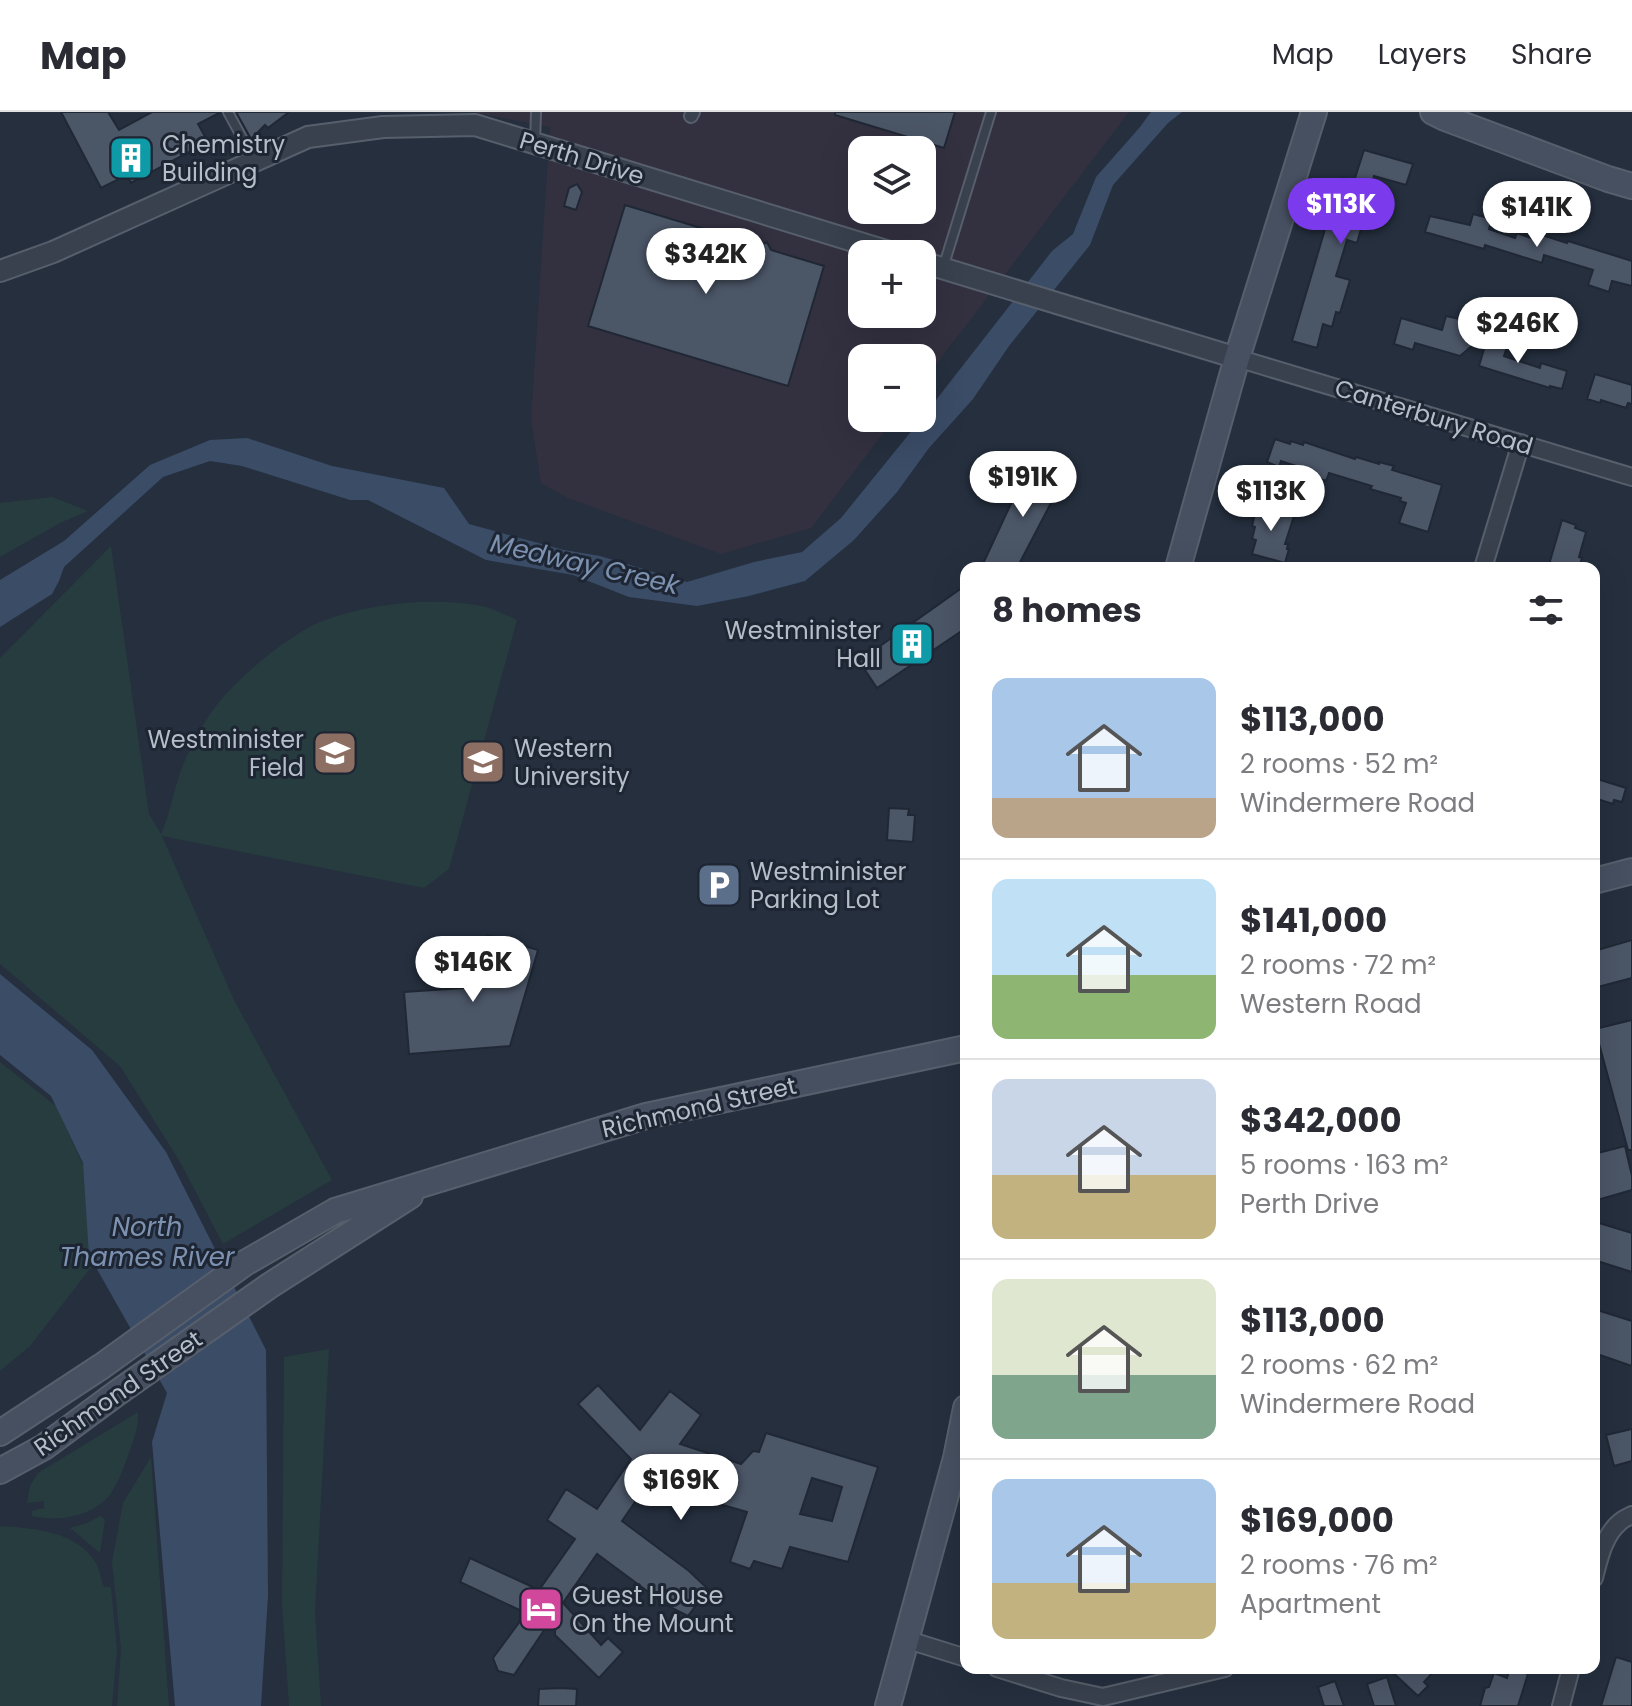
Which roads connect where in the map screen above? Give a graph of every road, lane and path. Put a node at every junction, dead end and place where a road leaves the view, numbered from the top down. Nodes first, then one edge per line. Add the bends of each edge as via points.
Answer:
1 (228, 112) edge
2 (536, 112) edge
3 (991, 112) edge
4 (1314, 112) edge
5 (1433, 112) edge
6 (535, 144) junction
7 (250, 163) junction
8 (1632, 186) edge
9 (850, 240) edge
10 (936, 266) edge
11 (943, 268) junction
12 (0, 271) edge
13 (1237, 358) junction
14 (1521, 443) junction
15 (1632, 477) edge
16 (1180, 562) edge
17 (1485, 562) edge
18 (1632, 871) edge
19 (1600, 879) edge
20 (960, 1051) edge
21 (435, 1180) junction
22 (0, 1433) edge
23 (960, 1438) edge
24 (0, 1471) edge
25 (1632, 1515) edge
26 (1600, 1556) edge
27 (905, 1639) junction
28 (960, 1656) edge
29 (1016, 1674) edge
30 (1169, 1674) edge
31 (1569, 1674) edge
32 (888, 1706) edge
33 (1561, 1706) edge

1 - 7 lane
2 - 6 lane
3 - 11 lane
4 - 13 main road
5 - 8 main road
6 - 7 street, Perth Drive via 475,125 399,123 308,137
6 - 9 street, Perth Drive
7 - 12 street, Perth Drive
10 - 11 street
11 - 13 street
13 - 14 street, Canterbury Road
13 - 16 main road
14 - 15 street, Canterbury Road
14 - 17 street
18 - 19 main road
20 - 21 main road, Richmond Street via 646,1116
21 - 22 main road, Richmond Street via 335,1211 245,1263
21 - 24 main road, Richmond Street via 269,1286 44,1447
23 - 27 main road
25 - 26 street via 1620,1521
27 - 28 street
27 - 32 main road
29 - 30 street via 1103,1697
31 - 33 street

